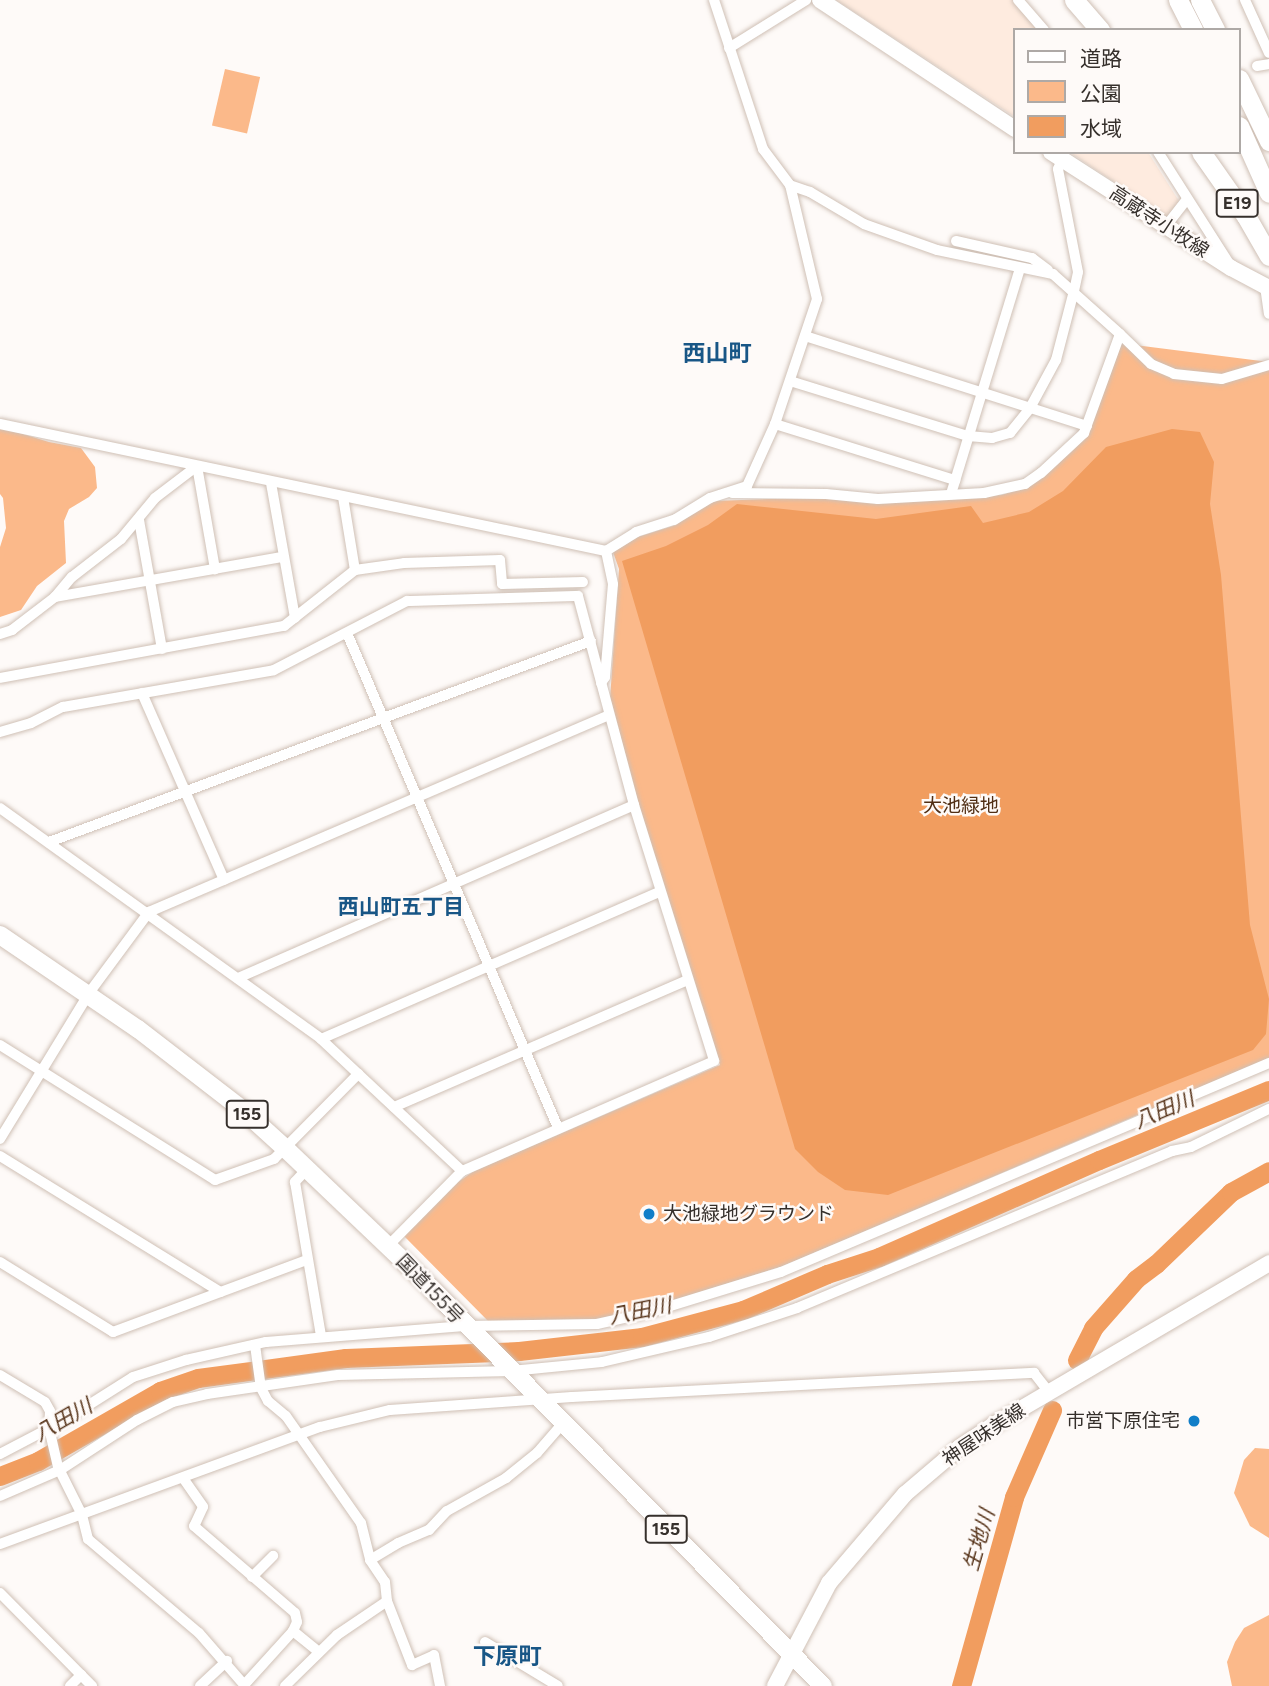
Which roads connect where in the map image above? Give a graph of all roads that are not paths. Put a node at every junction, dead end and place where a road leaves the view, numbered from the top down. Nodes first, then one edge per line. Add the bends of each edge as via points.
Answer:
1 (714, 0) edge
2 (806, 0) edge
3 (820, 0) edge
4 (1018, 0) edge
5 (1074, 0) edge
6 (1178, 0) edge
7 (1200, 0) edge
8 (1209, 0) edge
9 (1245, 0) edge
10 (1042, 28) edge
11 (1098, 28) edge
12 (1192, 28) edge
13 (1216, 28) edge
14 (1216, 28) edge
15 (729, 48) junction
16 (1269, 53) edge
17 (1241, 83) edge
18 (1014, 128) edge
19 (1241, 130) edge
20 (1269, 141) edge
21 (1159, 154) edge
22 (1202, 154) edge
23 (1056, 156) edge
24 (790, 185) junction
25 (1269, 193) edge
26 (1187, 199) junction
27 (1166, 226) junction
28 (956, 241) dead end
29 (1269, 256) edge
30 (1231, 268) junction
31 (1020, 269) junction
32 (1053, 274) junction
33 (1267, 287) edge
34 (1074, 291) junction
35 (1269, 314) edge
36 (1119, 334) junction
37 (805, 336) junction
38 (1269, 365) edge
39 (790, 380) junction
40 (982, 393) junction
41 (1030, 408) junction
42 (0, 424) edge
43 (775, 424) junction
44 (1087, 426) junction
45 (968, 436) junction
46 (197, 466) junction
47 (955, 480) junction
48 (271, 483) junction
49 (731, 493) junction
50 (951, 494) junction
51 (343, 497) junction
52 (139, 520) junction
53 (606, 551) junction
54 (283, 556) junction
55 (215, 569) junction
56 (355, 570) junction
57 (150, 582) junction
58 (583, 582) dead end
59 (55, 597) junction
60 (295, 618) junction
61 (347, 633) junction
62 (0, 634) edge
63 (591, 641) junction
64 (162, 649) junction
65 (0, 678) edge
66 (601, 683) junction
67 (142, 693) junction
68 (609, 715) junction
69 (382, 718) junction
70 (0, 732) edge
71 (184, 792) junction
72 (417, 798) junction
73 (634, 805) junction
74 (0, 808) edge
75 (48, 842) junction
76 (224, 880) junction
77 (453, 883) junction
78 (659, 892) junction
79 (149, 912) junction
80 (0, 935) edge
81 (489, 966) junction
82 (238, 978) junction
83 (687, 980) junction
84 (89, 993) junction
85 (321, 1039) junction
86 (0, 1045) edge
87 (525, 1050) junction
88 (1269, 1063) edge
89 (42, 1071) junction
90 (358, 1074) junction
91 (394, 1107) junction
92 (1269, 1108) edge
93 (558, 1128) junction
94 (0, 1139) edge
95 (287, 1150) junction
96 (0, 1156) edge
97 (307, 1169) junction
98 (462, 1171) junction
99 (388, 1245) junction
100 (307, 1260) junction
101 (0, 1262) edge
102 (1269, 1263) edge
103 (220, 1292) junction
104 (467, 1326) junction
105 (321, 1336) junction
106 (255, 1345) junction
107 (511, 1371) junction
108 (0, 1375) edge
109 (261, 1386) junction
110 (1049, 1392) junction
111 (538, 1399) junction
112 (562, 1423) junction
113 (49, 1430) junction
114 (300, 1436) junction
115 (0, 1454) edge
116 (59, 1469) junction
117 (183, 1478) junction
118 (0, 1496) edge
119 (82, 1515) junction
120 (0, 1544) edge
121 (273, 1556) dead end
122 (370, 1560) junction
123 (252, 1577) junction
124 (0, 1593) edge
125 (387, 1601) junction
126 (293, 1631) junction
127 (485, 1642) dead end
128 (318, 1651) junction
129 (791, 1654) junction
130 (227, 1661) junction
131 (81, 1675) junction
132 (245, 1685) edge
133 (70, 1686) edge
134 (92, 1686) edge
135 (200, 1686) edge
136 (285, 1686) edge
137 (440, 1686) edge
138 (558, 1686) edge
139 (775, 1686) edge
140 (823, 1686) edge

1 - 15 street
2 - 15 street
3 - 18 main road
4 - 10 street
5 - 11 highway
6 - 12 highway
7 - 13 highway
8 - 14 highway
9 - 16 street
15 - 24 street via 763,149
17 - 20 highway
19 - 25 highway
21 - 26 street
22 - 29 highway, E19
23 - 27 main road, 高蔵寺小牧線
23 - 34 street via 1077,272
24 - 31 street via 864,224 937,250
24 - 37 street via 817,299
26 - 27 street
26 - 30 street
27 - 30 main road, 高蔵寺小牧線
28 - 32 street via 1032,258
30 - 33 main road, 高蔵寺小牧線
31 - 32 street
31 - 40 street
32 - 34 street
33 - 35 street
34 - 36 street
34 - 41 street via 1056,360
36 - 38 street via 1151,363 1174,373 1222,379
36 - 44 street
37 - 39 street
37 - 40 street
39 - 43 street
39 - 45 street
40 - 41 street
40 - 45 street
41 - 44 street
41 - 45 street via 1010,433 992,438
42 - 46 street
43 - 47 street
43 - 49 street via 747,486
44 - 50 street via 1025,484 995,492
45 - 47 street
46 - 48 street
46 - 52 street via 155,498
46 - 55 street
47 - 50 street
48 - 51 street
48 - 54 street
49 - 50 street via 878,499
49 - 53 street via 636,532
51 - 53 street
51 - 56 street
52 - 57 street
52 - 59 street
53 - 66 street via 613,584
54 - 55 street
54 - 60 street
55 - 57 street
56 - 58 street via 404,563 500,560 502,584
56 - 60 street
57 - 59 street
57 - 64 street
59 - 62 street
60 - 64 street via 284,626
61 - 63 street via 407,601 578,596
61 - 67 street via 274,670
61 - 69 street
63 - 66 street
63 - 69 street
64 - 65 street
66 - 68 street
67 - 70 street via 63,707
67 - 71 street
68 - 72 street
68 - 73 street
69 - 71 street
69 - 72 street
71 - 75 street
71 - 76 street
72 - 76 street
72 - 77 street
73 - 77 street
73 - 78 street
74 - 75 street
75 - 79 street
76 - 79 street
77 - 81 street
77 - 82 street
78 - 81 street
78 - 83 street
79 - 82 street
79 - 84 street
80 - 84 highway, 国道155号 / 155
81 - 85 street
81 - 87 street
82 - 85 street
83 - 87 street
83 - 93 street via 714,1061
84 - 89 street
84 - 95 highway, 国道155号 / 155 via 192,1069
85 - 90 street
86 - 89 street
87 - 91 street
87 - 93 street
88 - 104 street via 780,1272 597,1324
89 - 94 street
89 - 95 street via 215,1180 275,1159
90 - 91 street
90 - 95 street
91 - 98 street
92 - 107 street via 1191,1147 797,1308 639,1355
93 - 98 street
95 - 97 highway, 国道155号 / 155
96 - 103 street
97 - 99 highway, 国道155号 / 155
97 - 100 street via 295,1182
98 - 99 street
99 - 104 highway, 国道155号 / 155
100 - 103 street
100 - 105 street
101 - 103 street via 113,1332
102 - 110 main road, 神屋味美線
104 - 105 street
104 - 107 highway, 国道155号 / 155
105 - 106 street
106 - 109 street
106 - 113 street via 133,1377
107 - 109 street via 338,1375
107 - 111 highway, 国道155号 / 155
108 - 113 street via 45,1402 50,1411
109 - 114 street via 268,1401
109 - 116 street via 173,1402
110 - 111 street via 1034,1373
110 - 129 main road, 神屋味美線 via 959,1448 905,1494 829,1583
111 - 112 highway, 国道155号 / 155
111 - 114 street via 390,1410
112 - 122 street via 537,1453 506,1478 447,1511 429,1530
112 - 129 highway, 国道155号 / 155
113 - 115 street
113 - 116 street
114 - 117 street
114 - 122 street via 361,1523
116 - 118 street
116 - 119 street
117 - 119 street
117 - 123 street via 203,1507 194,1526
119 - 120 street
119 - 130 street via 88,1539
121 - 123 street
122 - 125 street via 385,1582
123 - 126 street via 295,1613
124 - 131 street
125 - 128 street
125 - 137 street via 412,1665 434,1655
126 - 128 street
126 - 132 street
127 - 138 street
128 - 136 street
129 - 139 main road, 神屋味美線
129 - 140 highway, 国道155号 / 155
130 - 132 street
130 - 135 street
131 - 133 street
131 - 134 street

